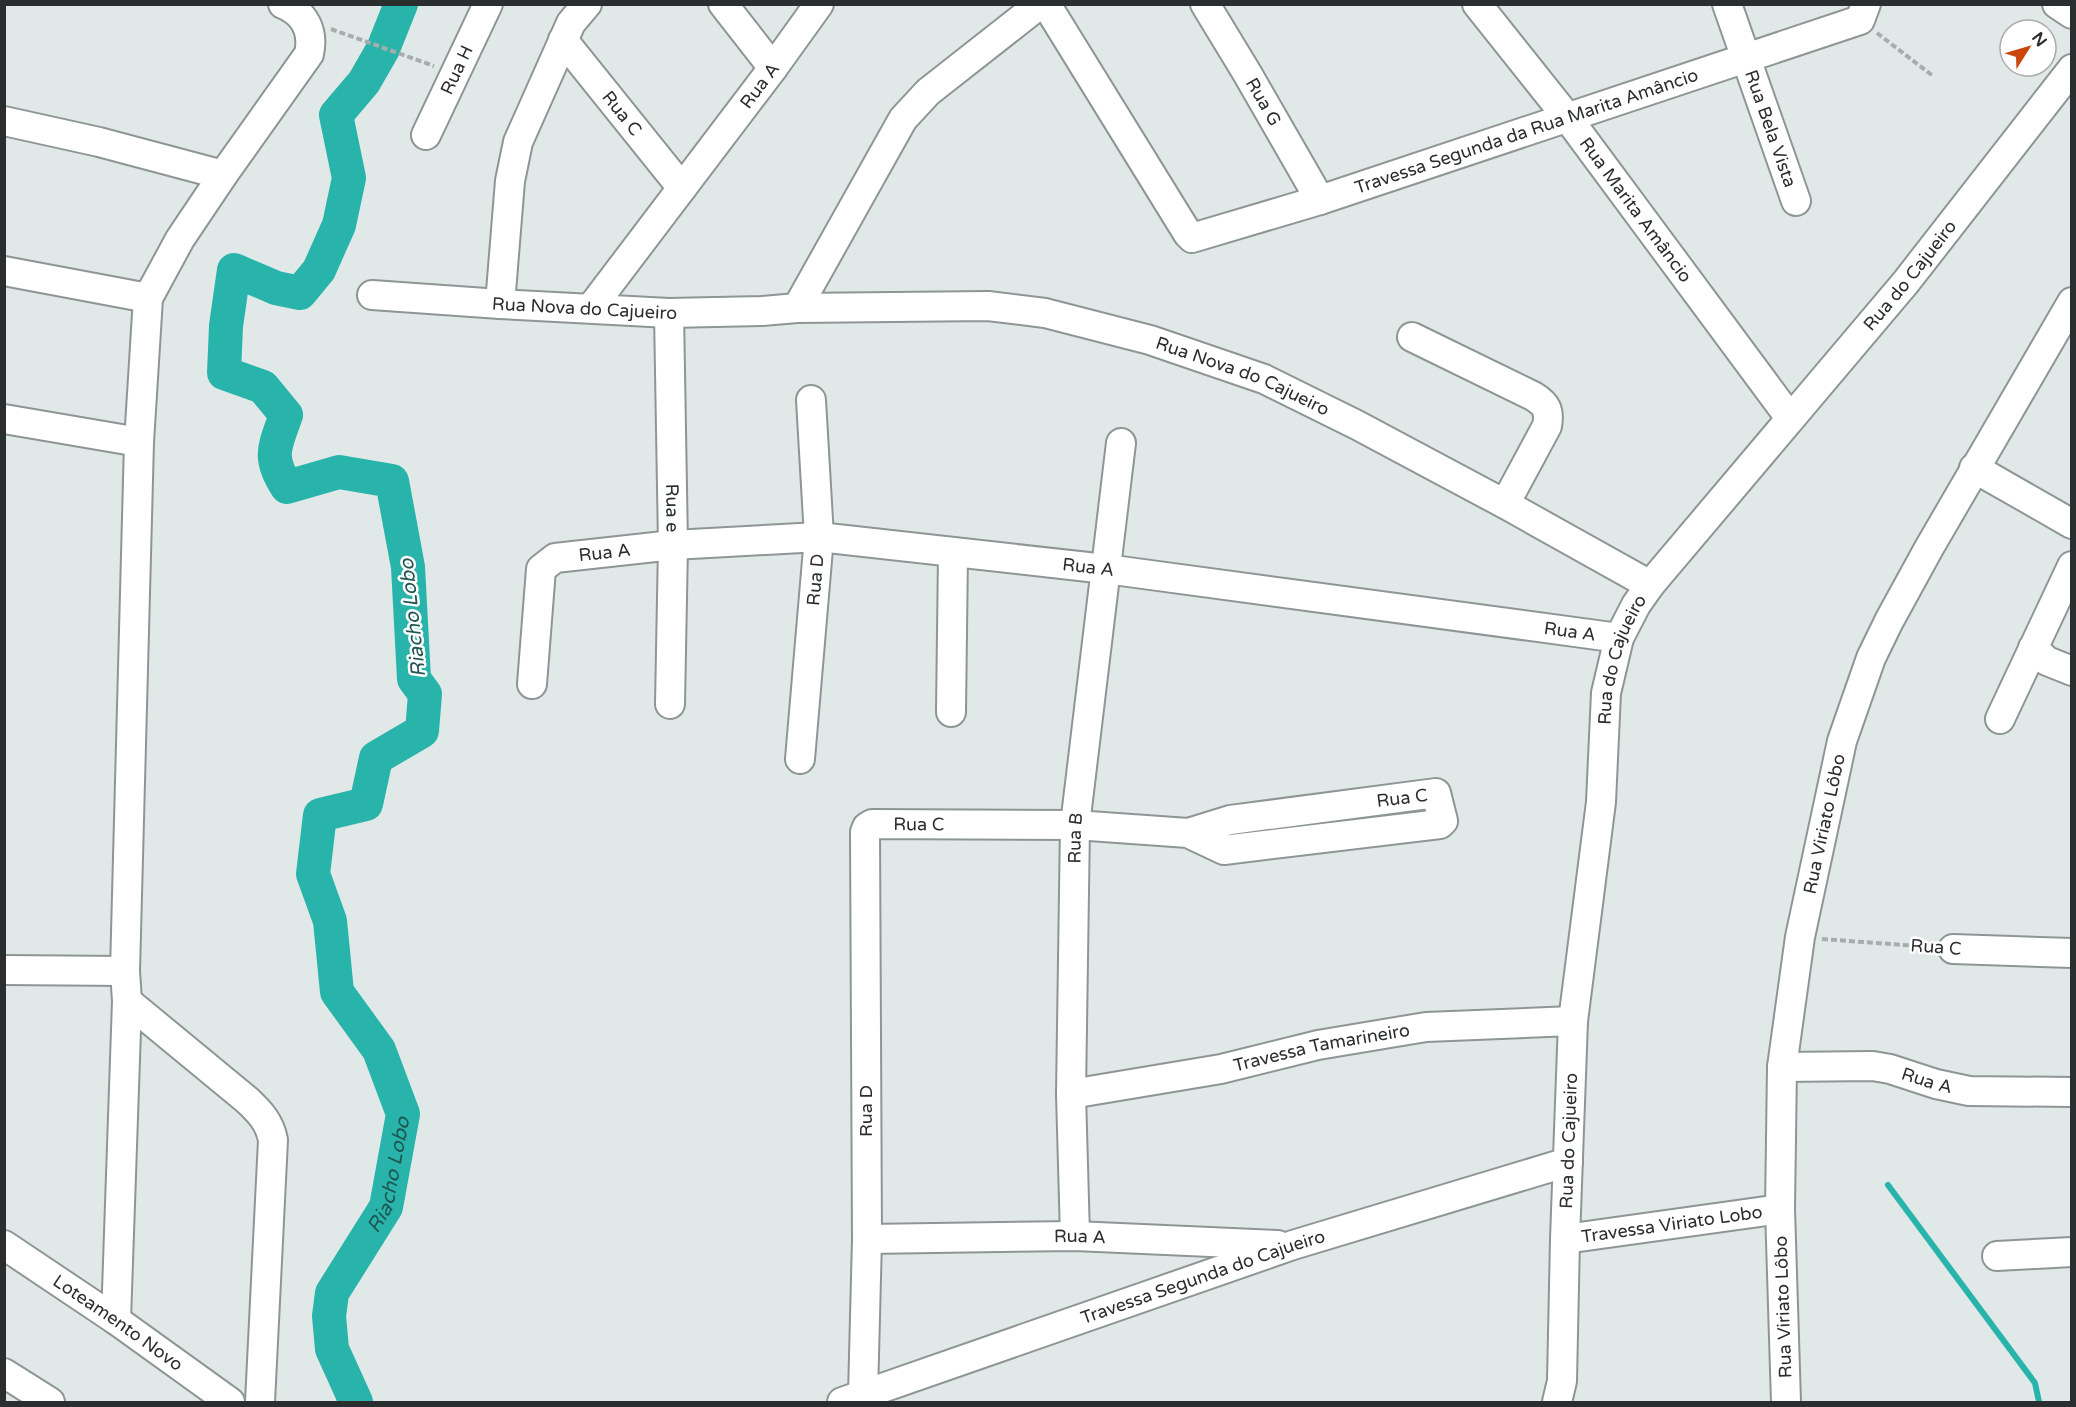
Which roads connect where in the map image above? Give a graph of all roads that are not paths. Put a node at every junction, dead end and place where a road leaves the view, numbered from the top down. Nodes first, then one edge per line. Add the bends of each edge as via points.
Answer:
1 (283, 4) edge
2 (488, 4) edge
3 (587, 4) edge
4 (723, 4) edge
5 (819, 4) edge
6 (1040, 4) edge
7 (1046, 4) edge
8 (1205, 4) edge
9 (1477, 4) edge
10 (1727, 4) edge
11 (2057, 4) edge
12 (1863, 12) edge
13 (2072, 14) edge
14 (562, 40) junction
15 (1746, 57) junction
16 (773, 68) junction
17 (2072, 69) edge
18 (1567, 117) junction
19 (4, 121) edge
20 (426, 135) dead end
21 (223, 175) junction
22 (682, 188) junction
23 (1320, 200) junction
24 (1796, 201) dead end
25 (4, 271) edge
26 (372, 295) dead end
27 (148, 298) junction
28 (2072, 302) edge
29 (500, 304) junction
30 (591, 308) junction
31 (797, 308) junction
32 (669, 313) junction
33 (1412, 337) dead end
34 (811, 400) dead end
35 (1790, 418) junction
36 (4, 419) edge
37 (139, 442) junction
38 (1121, 443) dead end
39 (1974, 468) junction
40 (1505, 504) junction
41 (2072, 524) edge
42 (819, 537) junction
43 (673, 545) junction
44 (953, 553) junction
45 (2072, 566) edge
46 (1106, 569) junction
47 (1650, 585) junction
48 (1619, 638) junction
49 (2033, 648) junction
50 (2072, 671) edge
51 (532, 684) dead end
52 (670, 704) dead end
53 (951, 712) dead end
54 (2000, 719) dead end
55 (800, 759) dead end
56 (1300, 811) junction
57 (1075, 825) junction
58 (867, 827) joint
59 (1188, 833) junction
60 (1302, 841) junction
61 (1953, 949) road end
62 (2072, 953) edge
63 (4, 970) edge
64 (125, 971) junction
65 (127, 1000) junction
66 (1573, 1021) junction
67 (1782, 1067) junction
68 (2072, 1092) edge
69 (1071, 1094) junction
70 (1568, 1162) junction
71 (1780, 1209) junction
72 (1075, 1236) junction
73 (867, 1239) junction
74 (1564, 1239) junction
75 (4, 1245) edge
76 (1293, 1245) junction
77 (2072, 1252) edge
78 (1997, 1256) dead end
79 (116, 1320) junction
80 (4, 1372) edge
81 (853, 1399) edge
82 (50, 1402) edge
83 (230, 1402) edge
84 (260, 1402) edge
85 (1557, 1402) edge
86 (1786, 1402) edge

1 - 21 street via 293,8 309,27 309,54
2 - 20 street, Rua H
3 - 14 street
4 - 16 street
5 - 16 street, Rua A
6 - 31 street via 928,92 903,119
7 - 23 street, Travessa Segunda da Rua Marita Amâncio via 1192,238
8 - 23 street, Rua G
9 - 18 street, Rua Marita Amâncio
10 - 15 street, Rua Bela Vista
11 - 13 street
12 - 15 street, Travessa Segunda da Rua Marita Amâncio
14 - 22 street, Rua C
14 - 29 street via 518,142 510,181
15 - 18 street, Travessa Segunda da Rua Marita Amâncio
15 - 24 street, Rua Bela Vista
16 - 22 street, Rua A
17 - 35 street, Rua do Cajueiro via 1906,282
18 - 23 street, Travessa Segunda da Rua Marita Amâncio
18 - 35 street, Rua Marita Amâncio
19 - 21 street
21 - 27 street via 180,239
22 - 30 street, Rua A
25 - 27 street
26 - 29 street, Rua Nova do Cajueiro
27 - 37 street
28 - 39 street, Rua Viriato Lôbo
29 - 30 street, Rua Nova do Cajueiro
30 - 32 street, Rua Nova do Cajueiro
31 - 32 street, Rua Nova do Cajueiro
31 - 40 street, Rua Nova do Cajueiro via 988,306 1045,313 1150,340 1264,379
32 - 43 street, Rua e
33 - 40 street via 1545,404 1548,426
34 - 42 street, Rua D
35 - 47 street, Rua do Cajueiro
36 - 37 street
37 - 64 street
38 - 46 street, Rua B
39 - 41 street
39 - 67 street, Rua Viriato Lôbo via 1890,621 1859,690 1838,757 1800,937
40 - 47 street, Rua Nova do Cajueiro
42 - 43 street, Rua A
42 - 44 street, Rua A
42 - 55 street, Rua D
43 - 51 street, Rua A via 555,558 541,569
43 - 52 street, Rua e
44 - 46 street, Rua A
44 - 53 street
45 - 49 street
46 - 48 street, Rua A
46 - 57 street, Rua B
47 - 48 street, Rua do Cajueiro
48 - 66 street, Rua do Cajueiro via 1605,693 1601,802
49 - 50 street via 2047,661
49 - 54 street
56 - 59 street, Rua C via 1222,822
56 - 60 street
56 - 60 street, Rua C via 1436,793 1443,821
57 - 58 street, Rua C
57 - 59 street, Rua C
57 - 69 street, Rua B
58 - 73 street, Rua D
59 - 60 street, Rua C via 1224,850
61 - 62 street, Rua C
63 - 64 street
64 - 65 street
65 - 79 street
65 - 84 street via 247,1100 271,1129
66 - 69 street, Travessa Tamarineiro via 1414,1029 1318,1045 1221,1069
66 - 70 street, Rua do Cajueiro
67 - 68 street, Rua A via 1873,1066 1970,1091
67 - 71 street, Rua Viriato Lôbo
69 - 72 street, Rua B
70 - 74 street, Rua do Cajueiro
70 - 76 street, Travessa Segunda do Cajueiro
71 - 74 street, Travessa Viriato Lobo
71 - 86 street, Rua Viriato Lôbo
72 - 73 street, Rua A
72 - 76 street, Rua A
73 - 81 street, Rua D
74 - 85 street, Rua do Cajueiro via 1562,1381
75 - 79 street, Loteamento Novo
76 - 81 street, Travessa Segunda do Cajueiro
77 - 78 street
79 - 83 street, Loteamento Novo
80 - 82 street

